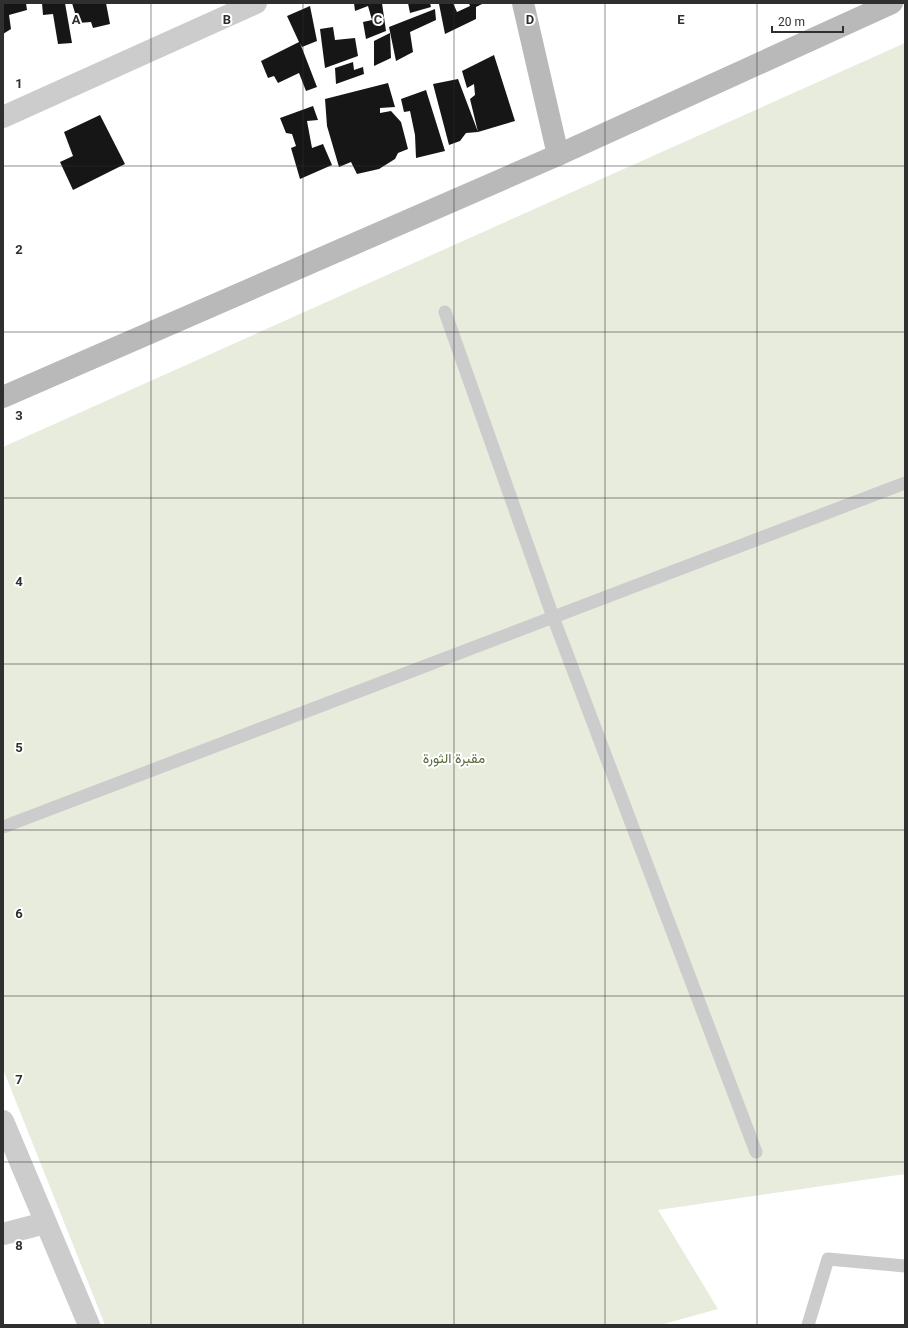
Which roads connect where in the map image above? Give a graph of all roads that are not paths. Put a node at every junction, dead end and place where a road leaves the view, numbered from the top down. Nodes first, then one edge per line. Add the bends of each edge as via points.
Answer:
1 (256, 3) edge
2 (523, 3) edge
3 (892, 3) edge
4 (3, 117) edge
5 (558, 155) junction
6 (445, 312) dead end
7 (3, 397) edge
8 (905, 483) edge
9 (553, 617) junction
10 (3, 827) edge
11 (3, 1121) edge
12 (756, 1152) dead end
13 (45, 1223) junction
14 (3, 1234) edge
15 (905, 1266) edge
16 (89, 1325) edge
17 (808, 1325) edge

1 - 4 street
2 - 5 street
3 - 5 street
5 - 7 street
6 - 9 lane
8 - 9 lane
9 - 10 lane
9 - 12 lane
11 - 13 street
13 - 14 street
13 - 16 street
15 - 17 lane via 828,1259

